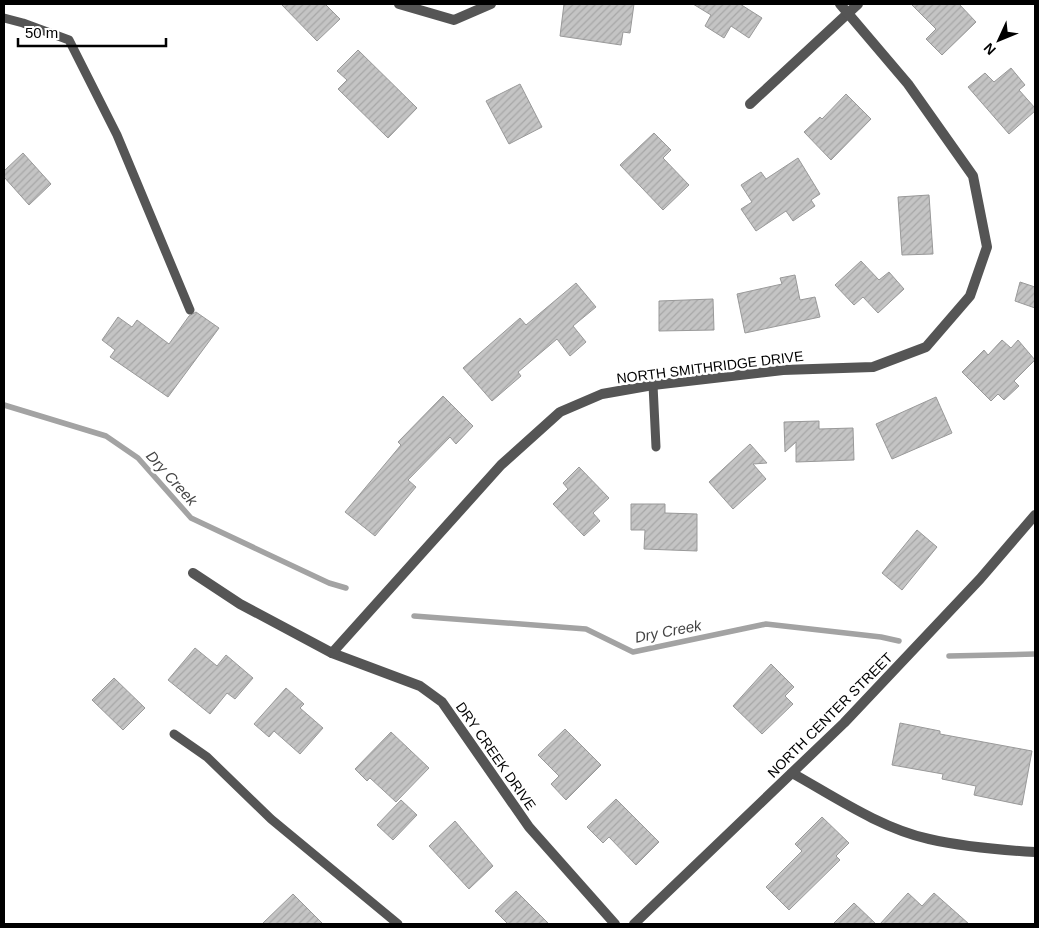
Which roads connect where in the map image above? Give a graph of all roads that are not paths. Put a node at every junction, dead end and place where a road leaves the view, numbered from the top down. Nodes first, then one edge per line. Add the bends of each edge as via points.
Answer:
1 (400, 4) edge
2 (491, 4) edge
3 (840, 4) edge
4 (858, 4) edge
5 (848, 13) junction
6 (4, 18) edge
7 (750, 104) dead end
8 (190, 310) dead end
9 (653, 385) junction
10 (656, 447) dead end
11 (1035, 514) edge
12 (193, 573) dead end
13 (332, 653) junction
14 (174, 734) dead end
15 (792, 773) junction
16 (1035, 852) edge
17 (398, 924) edge
18 (615, 924) edge
19 (634, 924) edge

1 - 2 street via 454,20
3 - 5 street
4 - 5 street
5 - 7 street
5 - 9 street, NORTH SMITHRIDGE DRIVE via 908,84 973,176 987,247 970,296 926,347 873,367 783,370
6 - 8 lane via 69,40 117,135
9 - 10 lane
9 - 13 street, NORTH SMITHRIDGE DRIVE via 602,394 560,412 501,465
11 - 15 street, NORTH CENTER STREET via 934,630
12 - 13 street, DRY CREEK DRIVE via 240,604
13 - 18 street, DRY CREEK DRIVE via 420,686 442,702 529,827
14 - 17 lane via 207,757 271,819
15 - 16 street via 866,815 928,839 992,850
15 - 19 street, NORTH CENTER STREET

